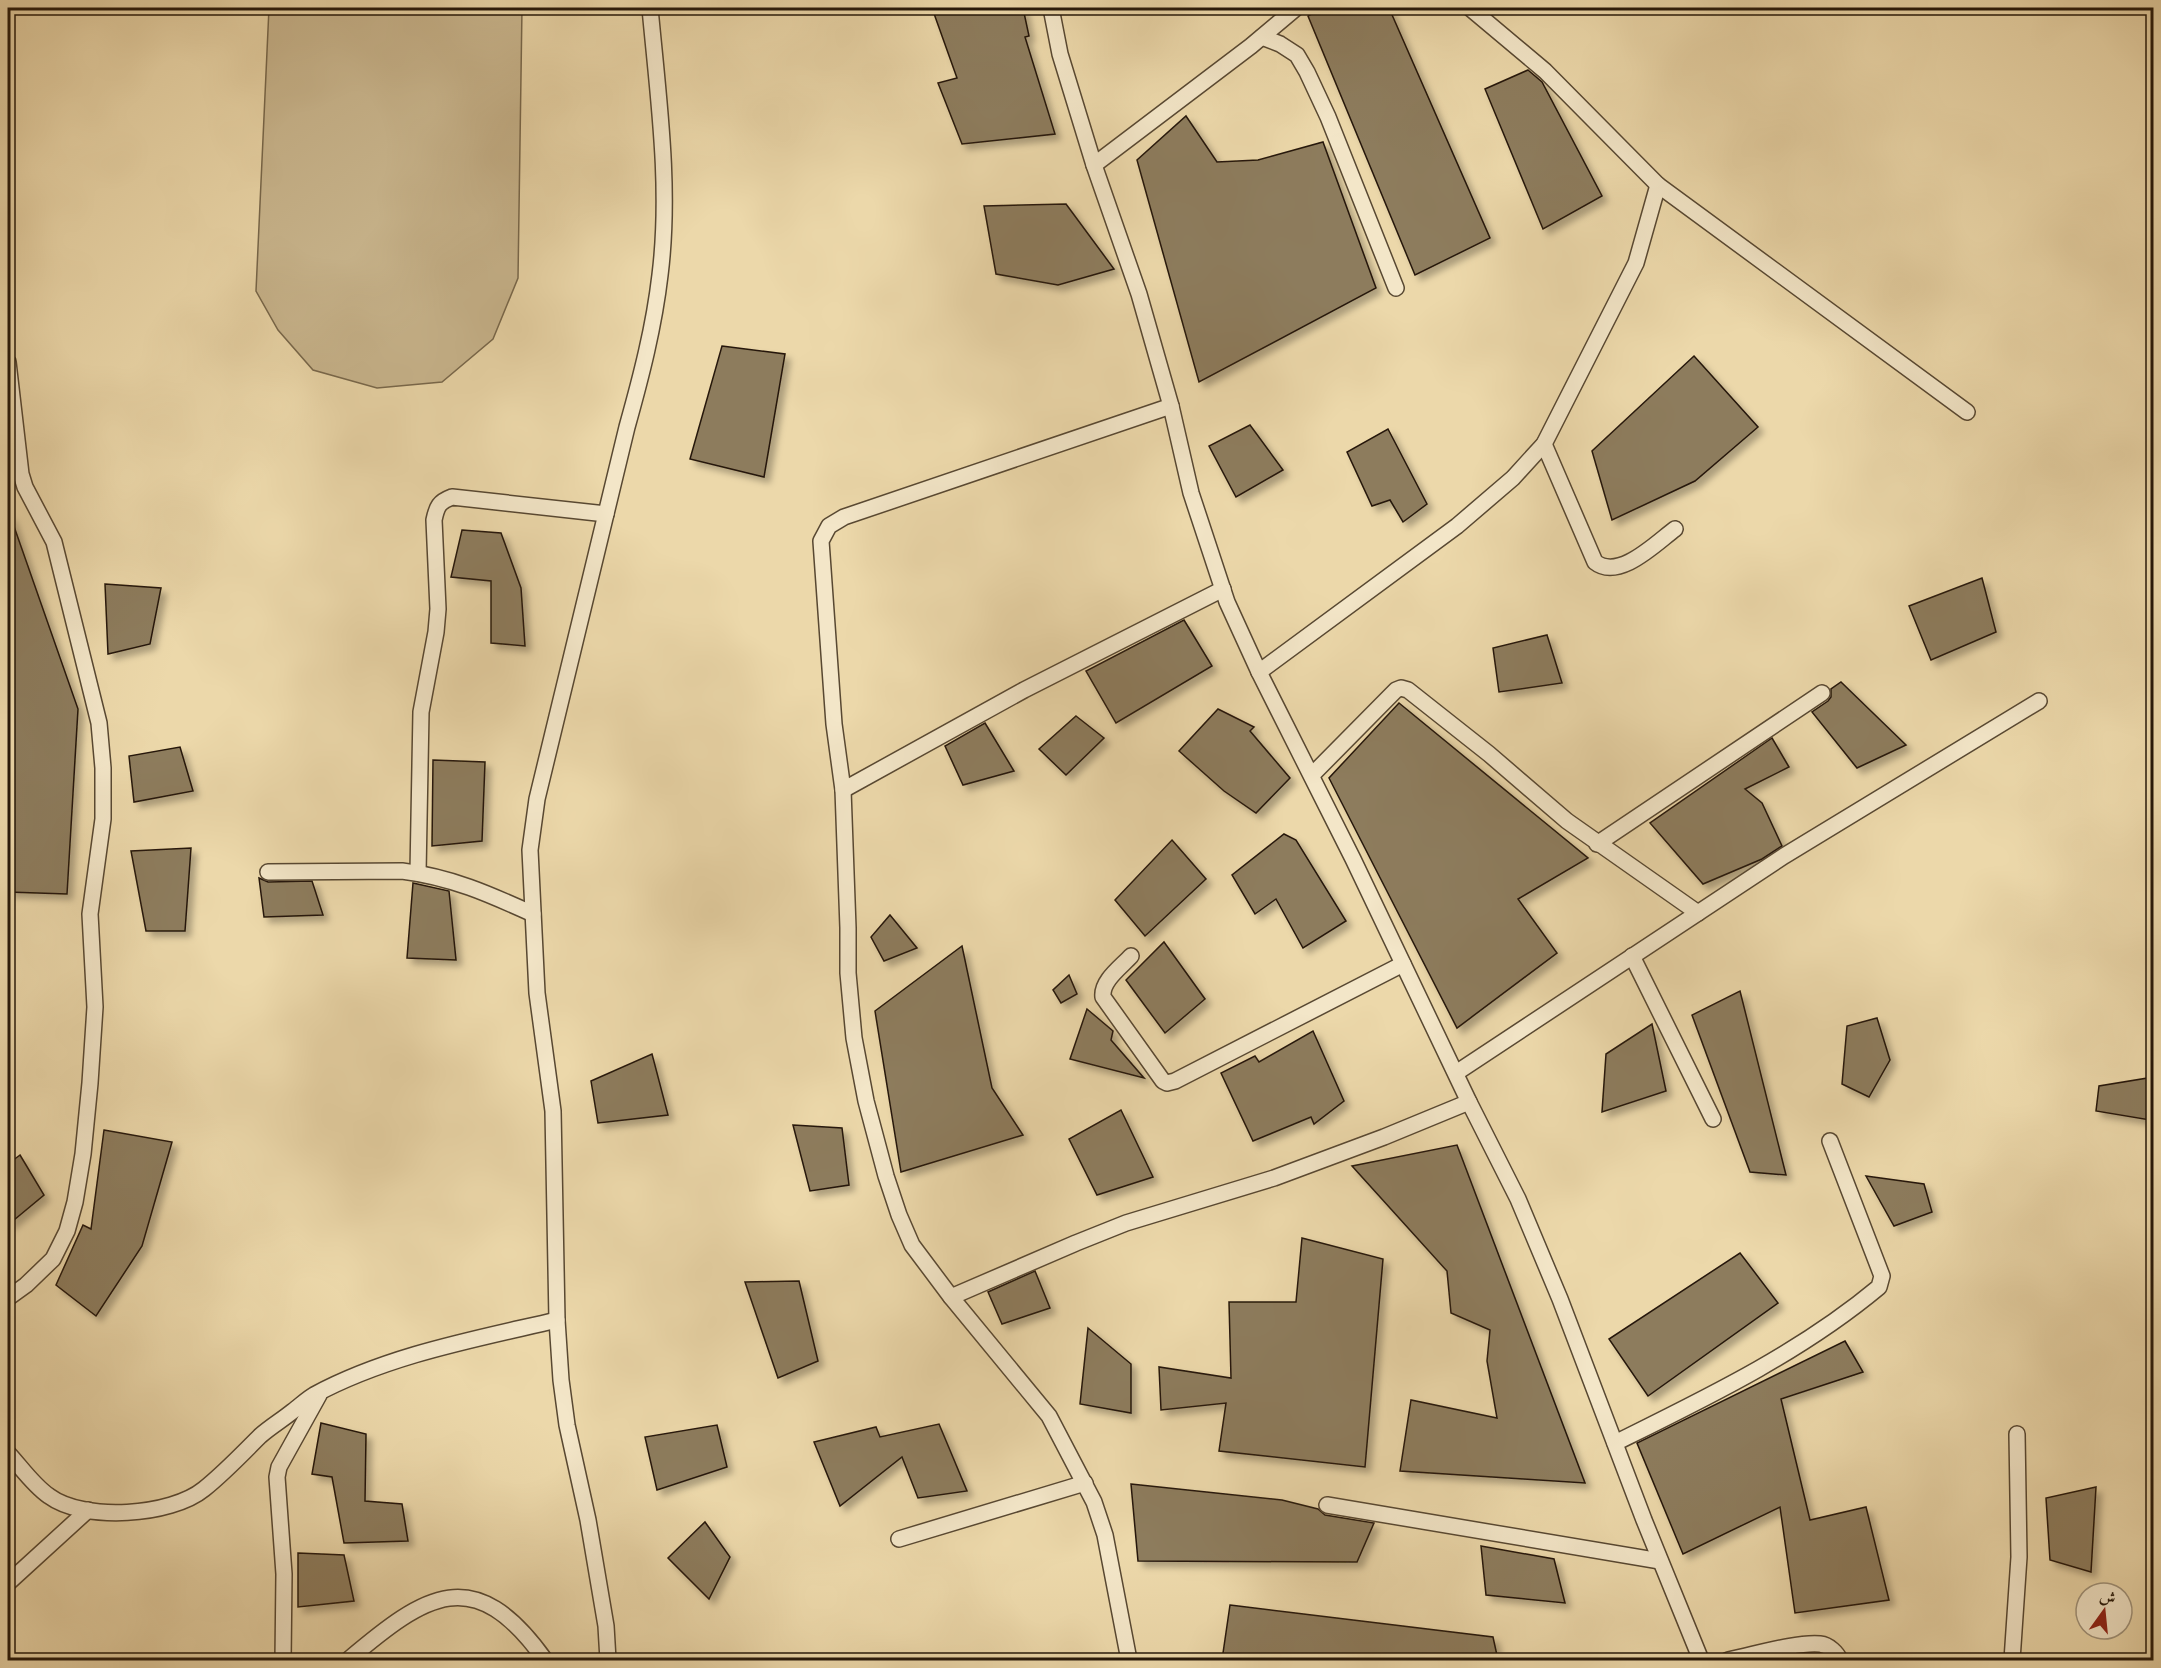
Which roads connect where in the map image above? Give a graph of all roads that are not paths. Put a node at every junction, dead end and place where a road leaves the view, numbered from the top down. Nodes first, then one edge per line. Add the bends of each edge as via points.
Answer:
1 (650, 8) edge
2 (1051, 8) edge
3 (1296, 8) edge
4 (1470, 8) edge
5 (1262, 37) junction
6 (1094, 165) junction
7 (1658, 185) junction
8 (1396, 288) dead end
9 (8, 362) edge
10 (1171, 406) junction
11 (1967, 412) dead end
12 (1544, 444) junction
13 (606, 514) junction
14 (1675, 529) dead end
15 (1223, 589) junction
16 (1259, 672) junction
17 (1822, 693) dead end
18 (2039, 700) dead end
19 (1312, 775) junction
20 (843, 790) junction
21 (1597, 844) junction
22 (268, 872) dead end
23 (418, 873) junction
24 (1698, 913) junction
25 (533, 914) junction
26 (1632, 956) junction
27 (1131, 957) dead end
28 (1403, 964) junction
29 (1456, 1073) junction
30 (1469, 1102) junction
31 (1713, 1119) dead end
32 (1830, 1141) dead end
33 (951, 1297) junction
34 (8, 1298) edge
35 (556, 1320) junction
36 (320, 1392) junction
37 (2018, 1434) dead end
38 (1615, 1443) junction
39 (8, 1454) edge
40 (1085, 1484) junction
41 (1328, 1505) dead end
42 (88, 1509) junction
43 (899, 1539) dead end
44 (1660, 1561) junction
45 (8, 1583) edge
46 (283, 1660) edge
47 (348, 1660) edge
48 (545, 1660) edge
49 (608, 1660) edge
50 (1129, 1660) edge
51 (1701, 1660) edge
52 (1728, 1660) edge
53 (1840, 1660) edge
54 (2012, 1660) edge

1 - 13 street via 664,197 660,275 643,370
2 - 6 street via 1060,54
3 - 5 street
4 - 7 street via 1545,71
5 - 6 street
5 - 8 street via 1297,55 1307,72
6 - 10 street via 1139,294
7 - 11 street
7 - 12 street via 1636,263
9 - 34 street via 21,474 54,542 99,723 104,768 103,819 90,914 95,1007 83,1154 75,1202 53,1259
10 - 15 street via 1191,493
10 - 20 street via 855,513 829,526 821,548
12 - 14 street via 1600,566 1626,565
12 - 16 street via 1513,478 1457,526
13 - 23 street via 452,497 437,507 434,520 438,609 421,712
13 - 25 street via 537,799 530,850
15 - 16 street
15 - 20 street via 1024,690
16 - 19 street
17 - 21 street
18 - 24 street
19 - 21 street via 1401,688
19 - 28 street
20 - 33 street via 848,973 854,1038 866,1101 886,1176 912,1245
21 - 24 street
22 - 23 street
23 - 25 street via 478,889
24 - 26 street
25 - 35 street via 537,993 553,1111
26 - 29 street
26 - 31 street
27 - 28 street via 1105,984 1103,997 1167,1083
28 - 29 street
29 - 30 street
30 - 33 street via 1274,1178 1126,1223
30 - 38 street via 1518,1198
32 - 38 street via 1882,1276 1879,1287 1794,1347 1720,1391
33 - 40 street via 1049,1416
35 - 36 street via 393,1363
35 - 49 street via 567,1425 588,1520
36 - 42 street via 263,1434 188,1501 149,1511
36 - 46 street via 277,1477 284,1574
37 - 54 street via 2019,1557
38 - 44 street
39 - 42 street via 48,1495
40 - 43 street
40 - 50 street via 1105,1535
41 - 44 street
42 - 45 street
44 - 51 street
47 - 48 street via 399,1618 452,1596 473,1599 510,1618
52 - 53 street via 1822,1644 1838,1653

